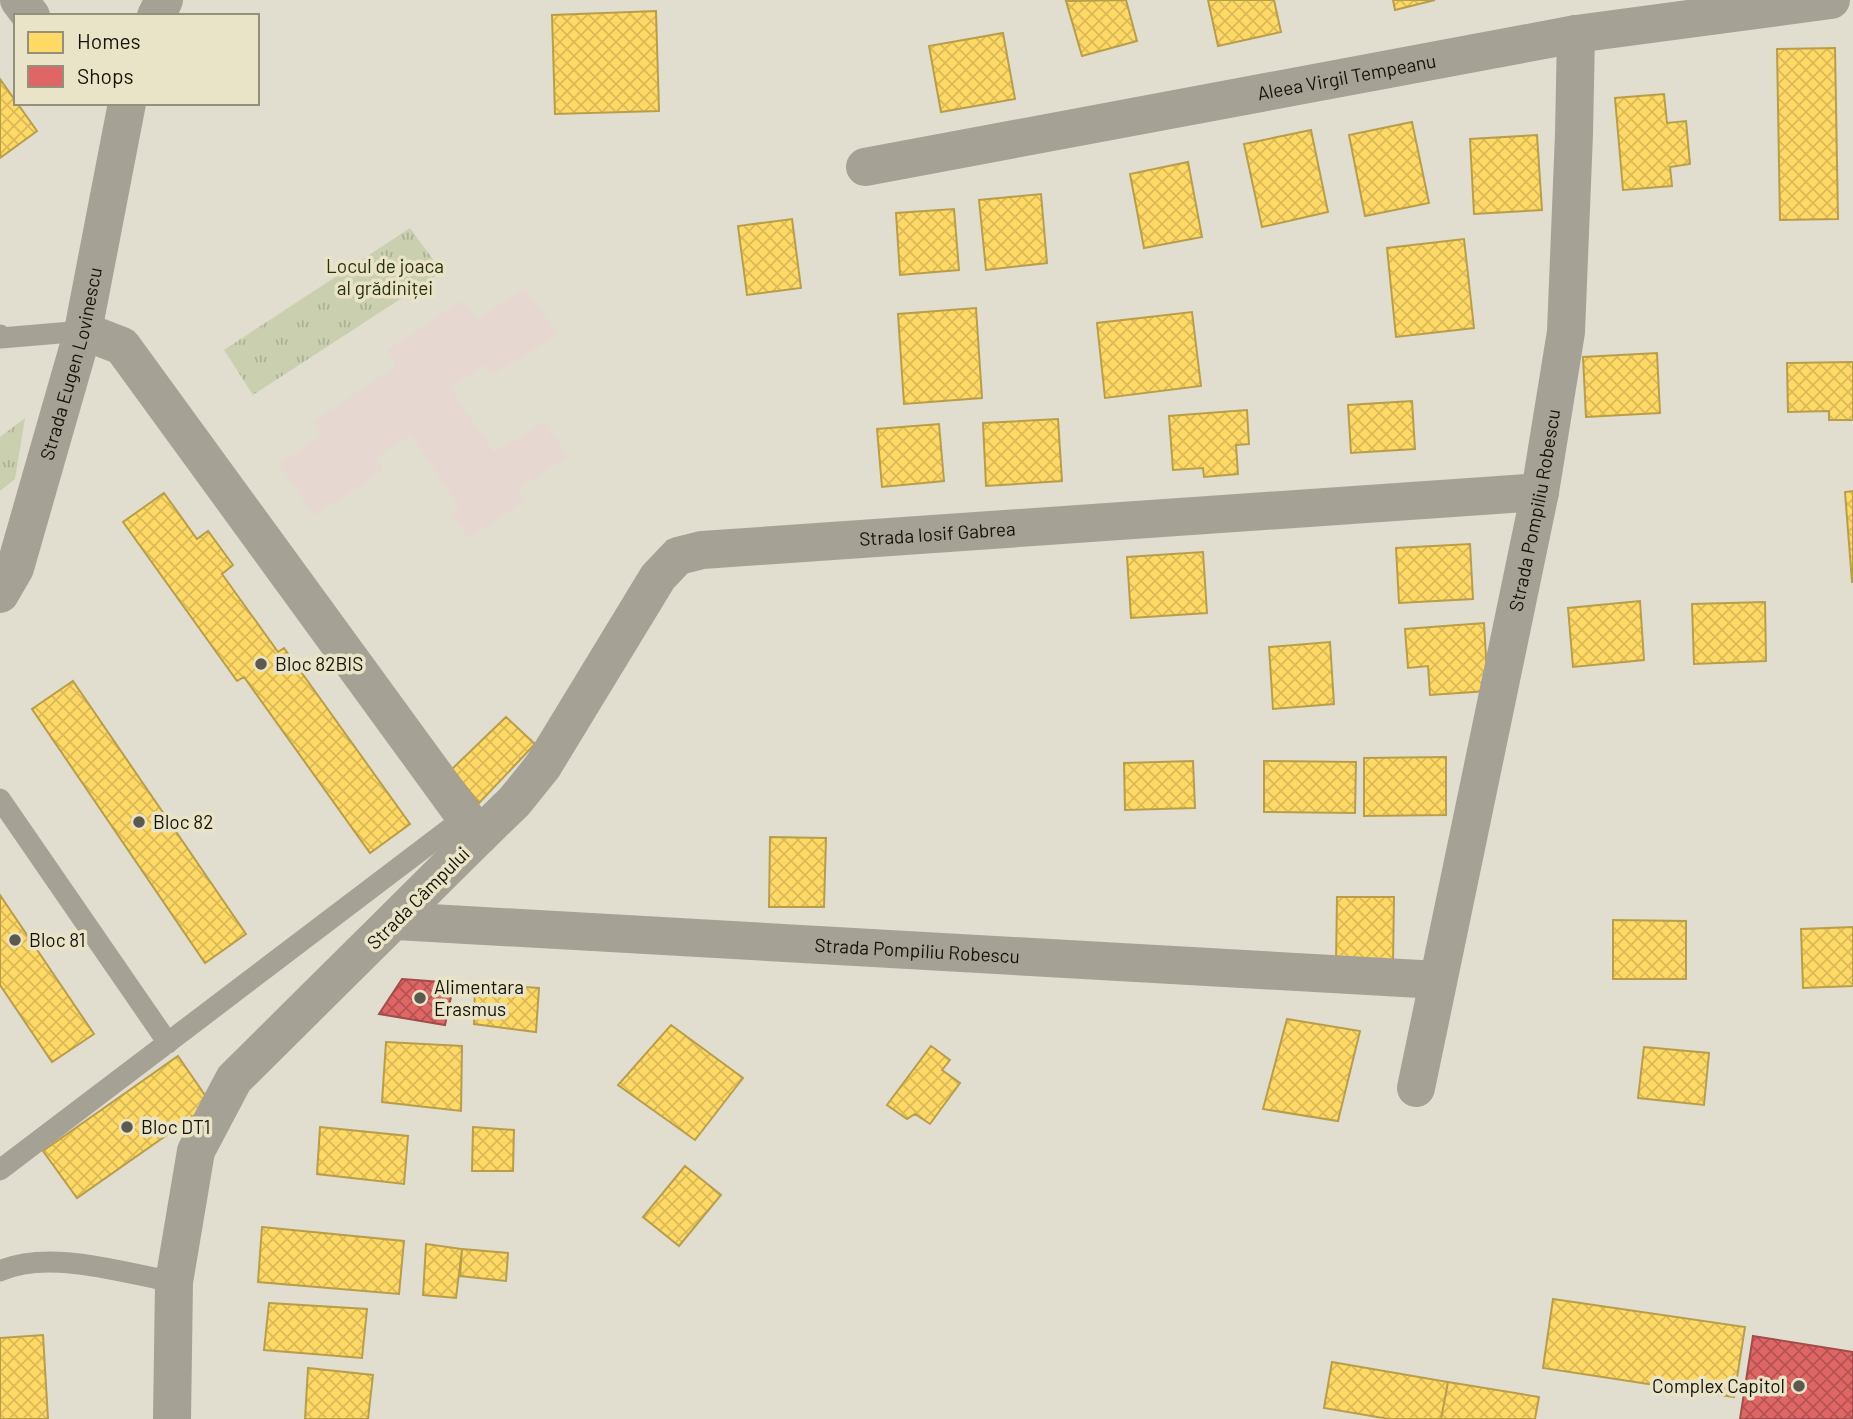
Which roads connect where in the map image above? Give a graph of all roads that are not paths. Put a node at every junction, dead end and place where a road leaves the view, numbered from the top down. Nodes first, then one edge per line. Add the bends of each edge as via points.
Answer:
1 (1831, 0) edge
2 (1576, 34) junction
3 (117, 111) edge
4 (866, 167) dead end
5 (83, 331) junction
6 (0, 337) edge
7 (1540, 492) junction
8 (0, 594) edge
9 (0, 799) edge
10 (472, 827) junction
11 (396, 920) junction
12 (1438, 980) junction
13 (168, 1043) junction
14 (1416, 1088) dead end
15 (0, 1170) edge
16 (0, 1271) edge
17 (174, 1282) junction
18 (172, 1419) edge

1 - 2 street, Aleea Virgil Tempeanu
2 - 4 street, Aleea Virgil Tempeanu
2 - 7 street, Strada Pompiliu Robescu via 1566,332
3 - 5 street, Strada Eugen Lovinescu
5 - 6 lane
5 - 8 street, Strada Eugen Lovinescu via 15,568
5 - 10 street, Strada Câmpului via 122,346
7 - 10 street, Strada Iosif Gabrea via 716,549 678,556 658,577 543,766 514,802
7 - 12 street, Strada Pompiliu Robescu
9 - 13 lane
10 - 11 street, Strada Câmpului
10 - 13 lane
11 - 12 street, Strada Pompiliu Robescu
11 - 17 street, Strada Câmpului via 234,1079 196,1151
12 - 14 street, Strada Pompiliu Robescu
13 - 15 lane
16 - 17 lane via 13,1265 60,1261
17 - 18 street, Strada Câmpului

